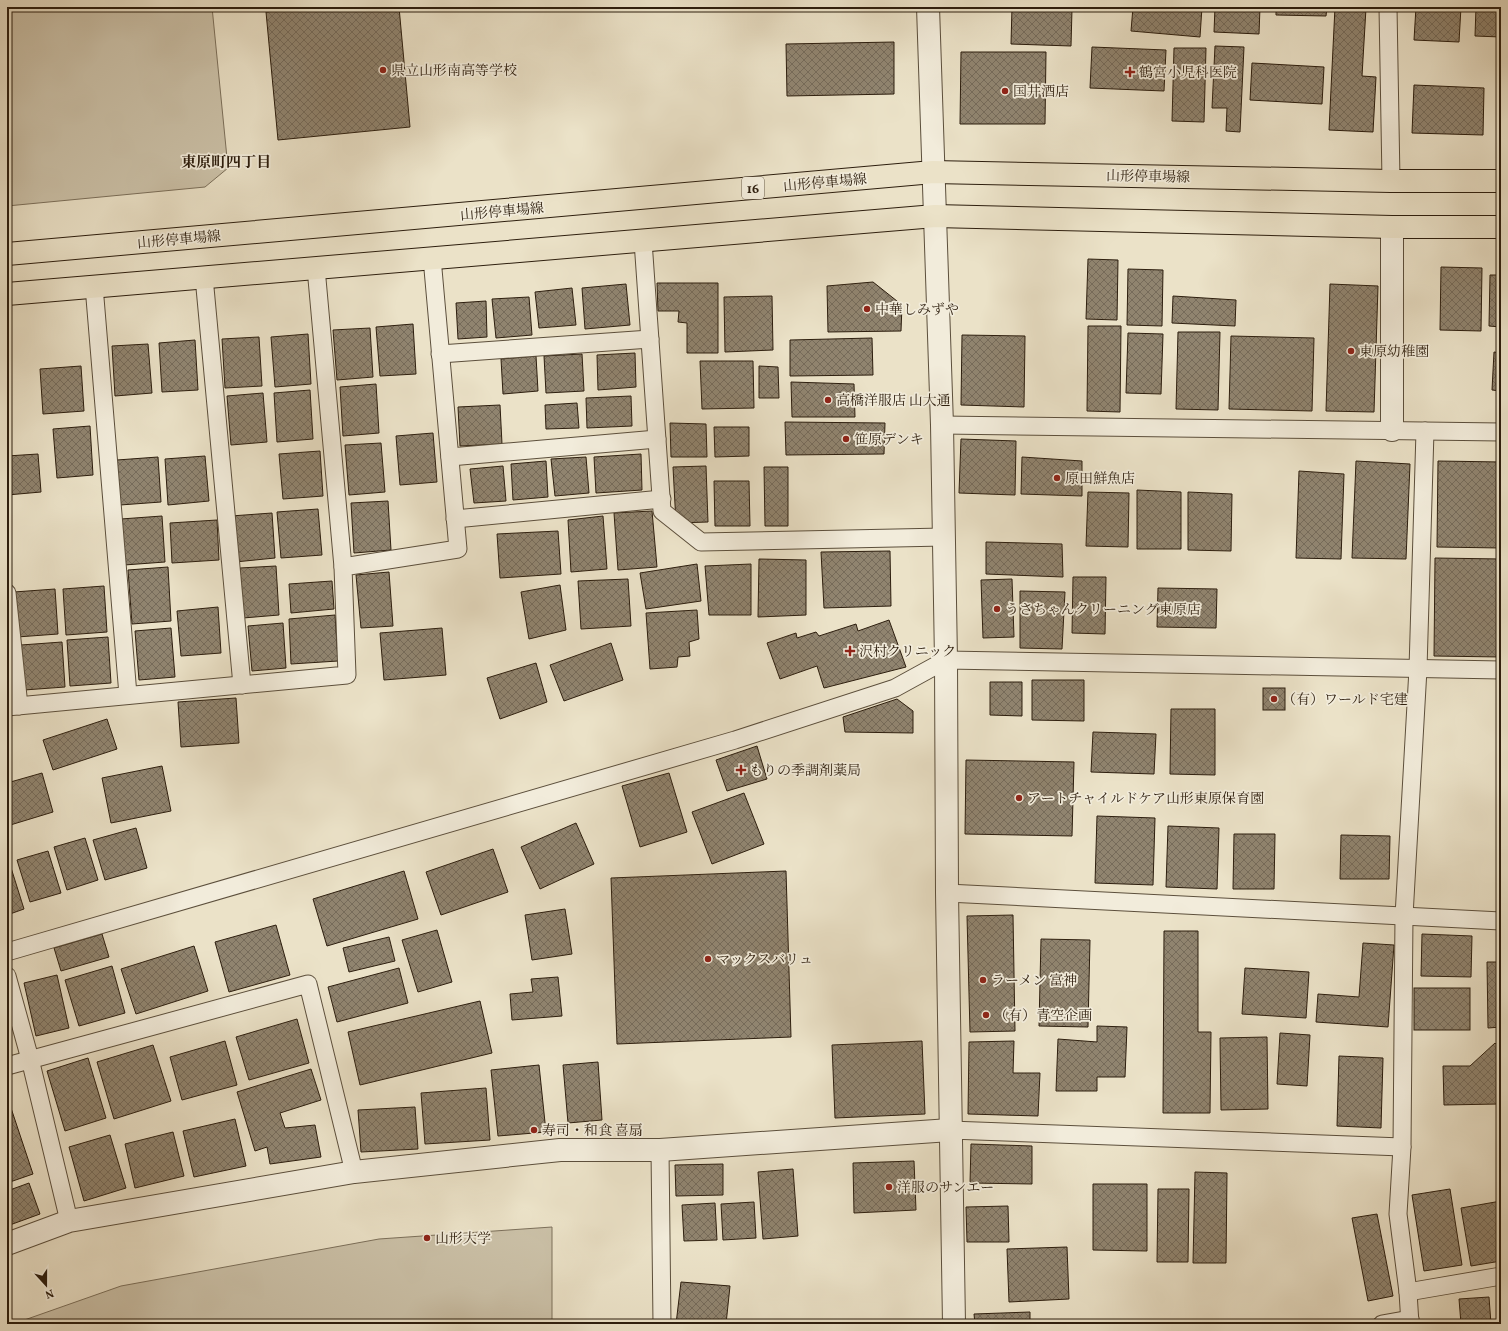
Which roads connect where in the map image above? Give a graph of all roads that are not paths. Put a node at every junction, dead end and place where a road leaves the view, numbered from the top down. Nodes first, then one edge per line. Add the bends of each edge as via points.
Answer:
1 (928, 7) edge
2 (1388, 7) edge
3 (933, 172) junction
4 (1391, 181) junction
5 (1501, 181) edge
6 (935, 216) junction
7 (1392, 227) junction
8 (1501, 227) edge
9 (643, 241) junction
10 (7, 254) edge
11 (432, 258) junction
12 (316, 268) junction
13 (204, 277) junction
14 (94, 286) junction
15 (7, 294) edge
16 (650, 340) junction
17 (440, 354) junction
18 (942, 425) junction
19 (1392, 430) junction
20 (1425, 431) junction
21 (1501, 432) edge
22 (657, 439) junction
23 (450, 457) junction
24 (662, 499) junction
25 (455, 519) junction
26 (944, 538) junction
27 (343, 567) junction
28 (7, 593) edge
29 (946, 660) junction
30 (1418, 669) junction
31 (1501, 670) edge
32 (242, 685) junction
33 (128, 695) junction
34 (13, 706) edge
35 (947, 893) junction
36 (1404, 916) junction
37 (1501, 921) edge
38 (7, 952) edge
39 (7, 976) edge
40 (30, 1059) junction
41 (7, 1066) edge
42 (950, 1130) junction
43 (1402, 1147) junction
44 (660, 1150) junction
45 (354, 1172) junction
46 (69, 1221) junction
47 (7, 1244) edge
48 (1501, 1276) edge
49 (1408, 1292) junction
50 (1410, 1322) edge
51 (662, 1324) edge
52 (954, 1324) edge
53 (1382, 1324) edge

1 - 3 street
2 - 4 lane
3 - 4 main road, 山形停車場線 / 16
3 - 6 street
3 - 10 main road, 山形停車場線 / 16
4 - 5 main road, 山形停車場線 / 16
6 - 7 main road
6 - 9 main road
6 - 18 street
7 - 8 main road
7 - 19 street
9 - 11 main road
9 - 16 lane
11 - 12 main road
11 - 17 lane
12 - 13 main road
12 - 27 lane
13 - 14 main road
13 - 32 lane
14 - 15 main road
14 - 33 lane
16 - 17 lane
16 - 22 lane
17 - 23 lane
18 - 19 lane
18 - 26 street
19 - 20 lane
20 - 21 lane
20 - 30 lane
22 - 23 lane
22 - 24 lane
23 - 25 lane
24 - 25 lane
24 - 26 lane via 662,511 701,542
25 - 27 lane via 458,549
26 - 29 street
27 - 32 lane via 347,675
28 - 34 lane
29 - 30 lane
29 - 35 street
29 - 38 lane via 895,688 735,740
30 - 31 lane
30 - 36 lane
32 - 33 lane
33 - 34 lane
35 - 36 lane
35 - 42 street
36 - 37 lane
36 - 43 lane
39 - 40 lane
40 - 41 lane
40 - 45 lane via 308,984
40 - 46 lane
42 - 43 lane
42 - 44 street
42 - 52 street
43 - 49 lane via 1398,1214
44 - 45 street via 560,1150
44 - 51 lane
45 - 46 street
46 - 47 street
48 - 49 lane
49 - 50 lane
50 - 53 lane

